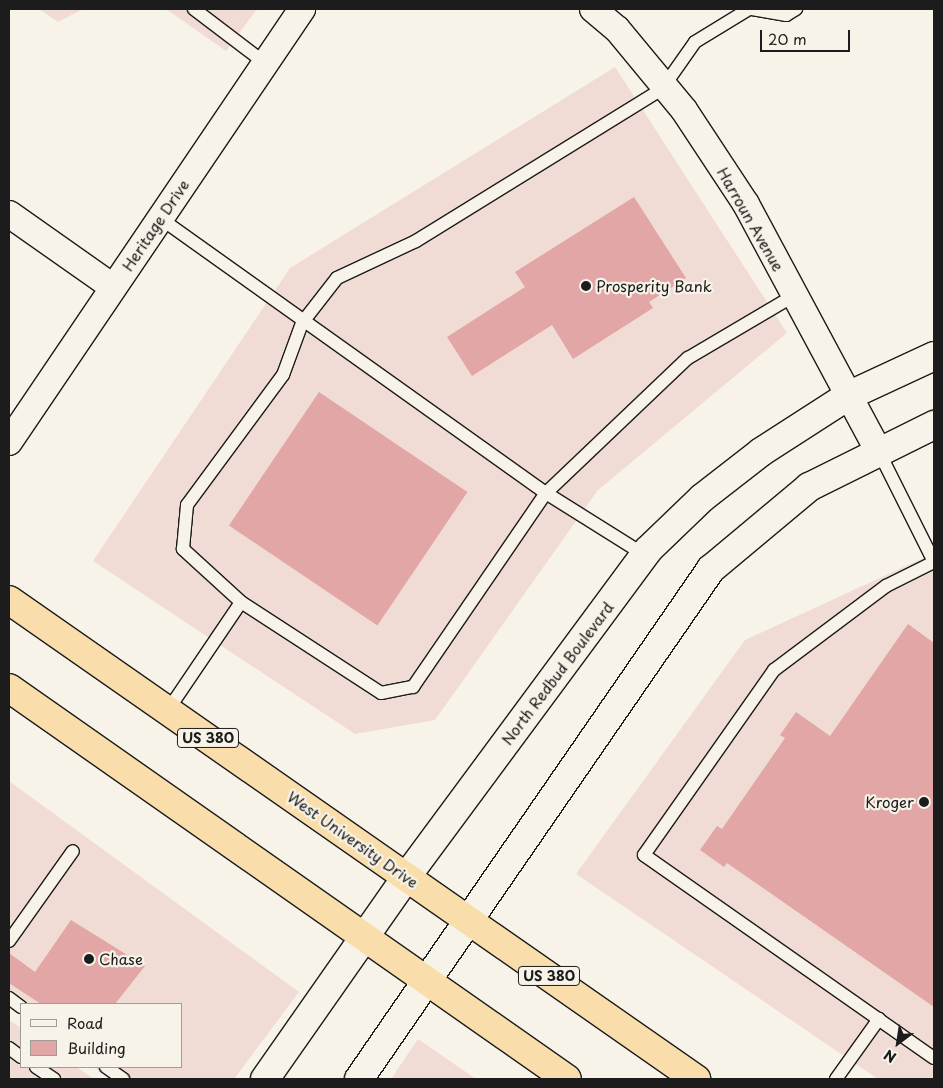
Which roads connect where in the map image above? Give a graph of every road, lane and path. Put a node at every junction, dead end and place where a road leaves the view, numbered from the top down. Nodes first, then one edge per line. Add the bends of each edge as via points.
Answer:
1 (194, 9) edge
2 (302, 9) edge
3 (593, 9) edge
4 (751, 9) edge
5 (796, 9) edge
6 (265, 64) junction
7 (662, 88) junction
8 (160, 218) junction
9 (12, 223) edge
10 (113, 287) junction
11 (795, 295) junction
12 (302, 323) junction
13 (934, 356) edge
14 (848, 396) junction
15 (934, 425) edge
16 (9, 442) edge
17 (878, 450) junction
18 (546, 492) junction
19 (645, 555) junction
20 (934, 562) edge
21 (9, 600) edge
22 (241, 602) junction
23 (9, 688) edge
24 (168, 710) junction
25 (72, 851) dead end
26 (407, 876) junction
27 (468, 920) junction
28 (363, 936) junction
29 (9, 941) edge
30 (426, 980) junction
31 (9, 998) edge
32 (20, 1005) edge
33 (879, 1019) junction
34 (9, 1048) edge
35 (20, 1056) edge
36 (934, 1058) edge
37 (38, 1068) edge
38 (107, 1068) edge
39 (54, 1079) edge
40 (123, 1079) edge
41 (265, 1079) edge
42 (360, 1079) edge
43 (568, 1079) edge
44 (696, 1079) edge
45 (836, 1079) edge

1 - 6 lane
2 - 6 street, Heritage Drive
3 - 7 street, Harroun Avenue via 617,29
4 - 5 lane via 786,15
4 - 7 lane via 695,42
6 - 8 street, Heritage Drive
7 - 11 street, Harroun Avenue via 684,110 746,204
7 - 12 lane via 416,241 337,278
8 - 10 street, Heritage Drive
8 - 12 lane
9 - 10 street
10 - 16 street, Heritage Drive
11 - 14 street, Harroun Avenue
11 - 18 lane via 688,358
12 - 18 lane
12 - 22 lane via 282,375 187,505 183,549
13 - 14 street, North Redbud Boulevard
14 - 17 street, Harroun Avenue
14 - 19 street, North Redbud Boulevard via 702,498
15 - 17 street
17 - 20 lane
17 - 27 street via 809,487 711,569
18 - 19 lane
18 - 22 lane via 413,687 381,693
19 - 26 street, North Redbud Boulevard
20 - 33 lane via 886,586 774,670 644,855
21 - 24 highway, West University Drive / US 380
22 - 24 lane
23 - 28 highway
24 - 26 highway, West University Drive / US 380
25 - 29 lane
26 - 27 highway, West University Drive / US 380
26 - 28 street, North Redbud Boulevard
27 - 30 street
27 - 44 highway, West University Drive / US 380
28 - 30 highway
28 - 41 street, North Redbud Boulevard
30 - 42 street
30 - 43 highway
31 - 32 lane
33 - 36 lane
33 - 45 lane
34 - 35 lane
37 - 39 lane
38 - 40 lane

